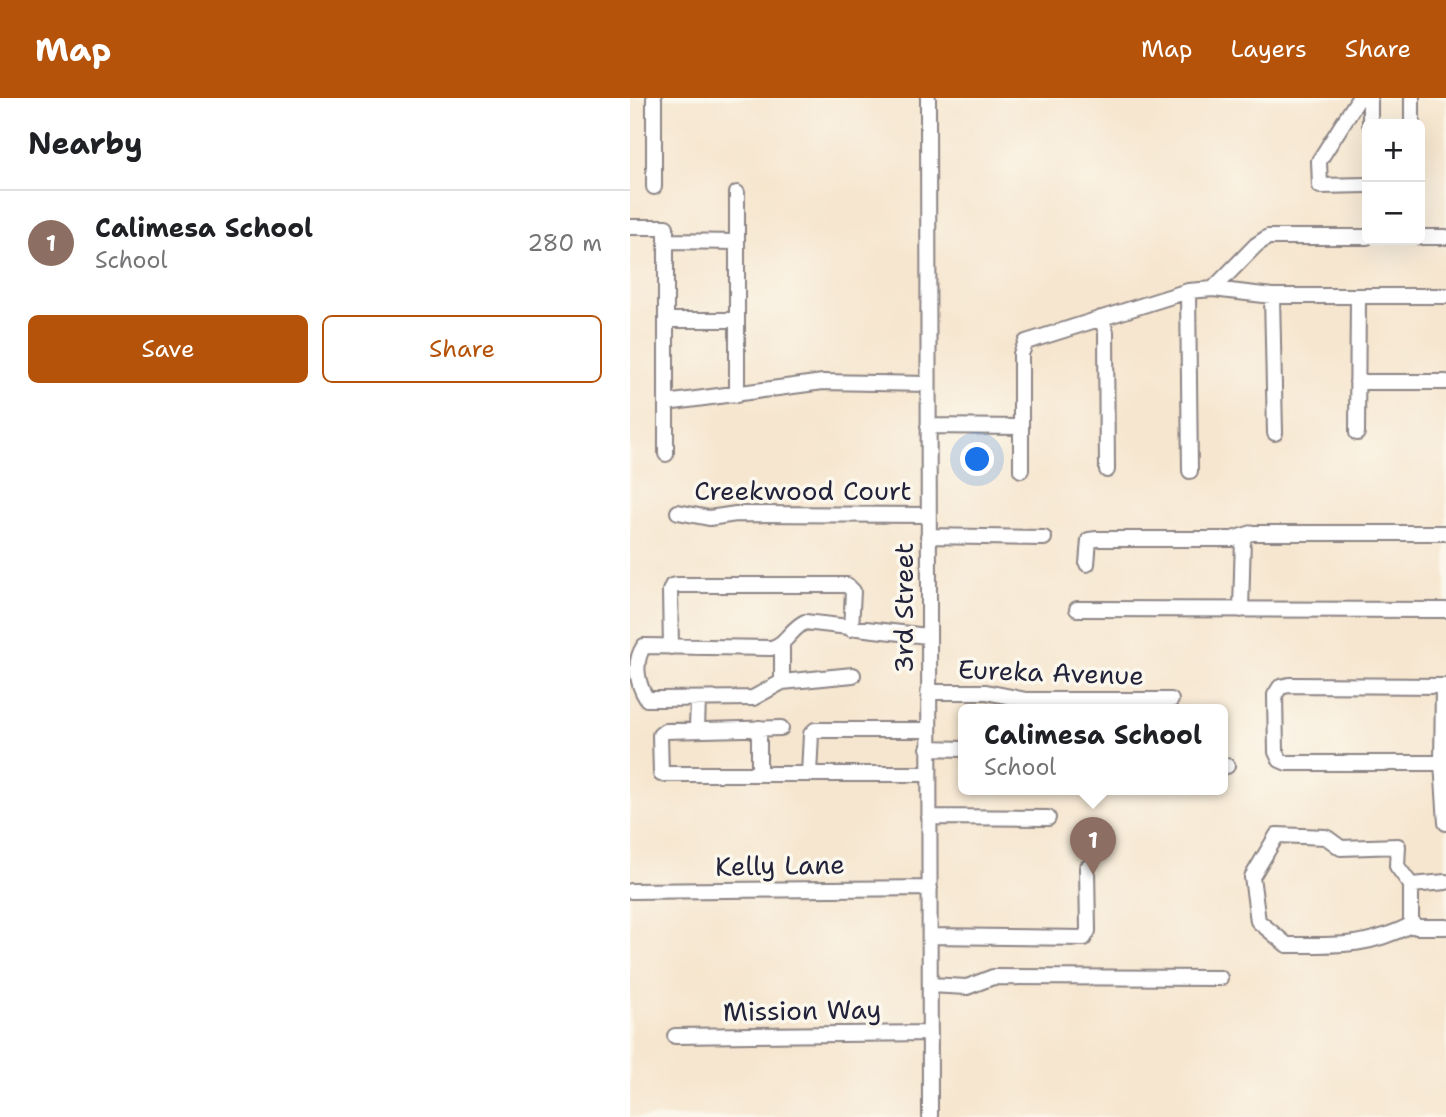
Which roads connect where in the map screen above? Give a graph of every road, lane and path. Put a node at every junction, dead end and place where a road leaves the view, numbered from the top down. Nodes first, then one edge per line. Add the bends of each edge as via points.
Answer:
1 (654, 98) edge
2 (928, 98) edge
3 (1359, 98) edge
4 (1370, 98) edge
5 (1412, 98) edge
6 (1370, 119) edge
7 (1412, 119) edge
8 (1362, 185) edge
9 (654, 187) dead end
10 (737, 193) dead end
11 (630, 227) edge
12 (1446, 236) edge
13 (1362, 237) edge
14 (1425, 237) edge
15 (666, 241) junction
16 (737, 242) junction
17 (1213, 289) junction
18 (1188, 292) junction
19 (1272, 296) junction
20 (1358, 296) junction
21 (1446, 296) edge
22 (1101, 318) junction
23 (666, 320) junction
24 (737, 320) junction
25 (1357, 382) junction
26 (1446, 382) edge
27 (928, 384) junction
28 (737, 395) junction
29 (667, 403) junction
30 (928, 426) junction
31 (1020, 427) junction
32 (1275, 433) dead end
33 (1357, 433) dead end
34 (667, 454) dead end
35 (1021, 470) dead end
36 (1107, 470) dead end
37 (1190, 471) dead end
38 (678, 513) dead end
39 (928, 515) junction
40 (1446, 533) edge
41 (928, 536) junction
42 (1243, 537) junction
43 (1044, 538) dead end
44 (1087, 564) dead end
45 (1077, 609) dead end
46 (1241, 610) junction
47 (1446, 610) edge
48 (851, 629) junction
49 (927, 636) junction
50 (782, 645) junction
51 (671, 647) junction
52 (853, 675) dead end
53 (782, 682) junction
54 (1445, 685) edge
55 (928, 692) junction
56 (698, 699) junction
57 (1171, 701) dead end
58 (697, 728) junction
59 (760, 728) junction
60 (781, 728) dead end
61 (928, 730) junction
62 (929, 748) junction
63 (958, 749) edge
64 (1442, 763) junction
65 (759, 774) junction
66 (809, 774) junction
67 (929, 774) junction
68 (929, 817) junction
69 (1048, 818) dead end
70 (1446, 822) edge
71 (1087, 868) dead end
72 (1446, 882) edge
73 (1411, 885) junction
74 (930, 888) junction
75 (631, 891) edge
76 (1413, 924) junction
77 (1446, 927) edge
78 (931, 936) junction
79 (1220, 978) dead end
80 (930, 985) junction
81 (930, 1033) junction
82 (675, 1036) dead end
83 (930, 1117) edge

1 - 9 street
2 - 27 street, 3rd Street
3 - 8 street via 1319,161 1320,186
4 - 6 street
5 - 7 street
10 - 16 street
11 - 15 street via 666,227
12 - 14 street
13 - 17 street via 1268,237
15 - 16 street
15 - 23 street
16 - 24 street
17 - 18 street
17 - 19 street
18 - 22 street
18 - 37 street
19 - 20 street
19 - 32 street
20 - 21 street
20 - 25 street
22 - 31 street via 1026,342 1021,354
22 - 36 street via 1106,332
23 - 24 street
23 - 29 street
24 - 28 street
25 - 26 street
25 - 33 street
27 - 28 street via 823,382
27 - 30 street, 3rd Street
28 - 29 street
29 - 34 street
30 - 31 street
30 - 39 street, 3rd Street
31 - 35 street
38 - 39 street, Creekwood Court via 709,517
39 - 41 street, 3rd Street
40 - 42 street via 1252,533
41 - 43 street
41 - 49 street, 3rd Street
42 - 44 street via 1097,538 1089,540
42 - 46 street
45 - 46 street
46 - 47 street
48 - 49 street
48 - 50 street via 805,622 796,626
48 - 51 street via 853,591 847,585 678,585 670,591
49 - 55 street, 3rd Street
50 - 51 street
50 - 53 street
51 - 56 street via 644,646 639,654 641,690 647,699
52 - 53 street
53 - 56 street via 753,698
54 - 64 street
54 - 64 street via 1289,685 1280,687 1275,695 1276,752 1287,763
55 - 57 street, Eureka Avenue via 986,692 1026,701
55 - 61 street, 3rd Street
56 - 58 street
58 - 59 street
58 - 65 street via 672,728 660,735 661,774
59 - 60 street
59 - 65 street
61 - 62 street, 3rd Street
61 - 66 street via 815,730
62 - 63 street
62 - 67 street, 3rd Street
64 - 70 street
65 - 66 street
66 - 67 street
67 - 68 street, 3rd Street
68 - 69 street
68 - 74 street, 3rd Street
71 - 78 street via 1088,931 1084,938
72 - 73 street
73 - 76 street
73 - 76 street via 1397,866 1398,846 1341,848 1326,836 1277,835 1252,877 1258,921 1287,946 1358,946
74 - 75 street, Kelly Lane
74 - 78 street, 3rd Street
76 - 77 street
78 - 80 street, 3rd Street
79 - 80 street via 993,977 967,987
80 - 81 street, 3rd Street
81 - 82 street, Mission Way
81 - 83 street, 3rd Street

